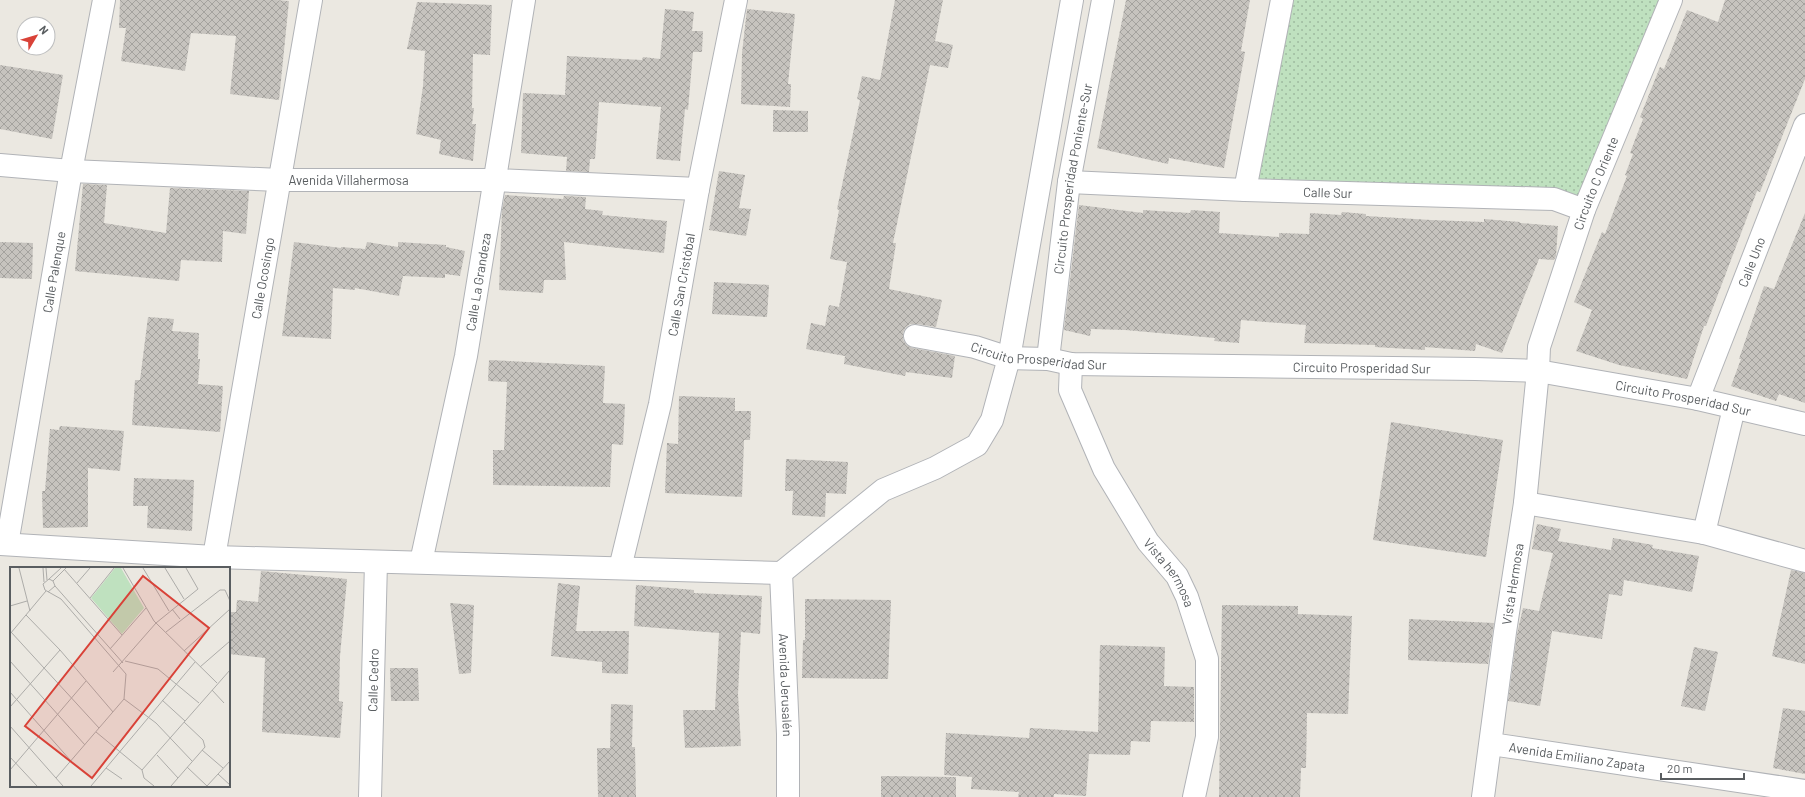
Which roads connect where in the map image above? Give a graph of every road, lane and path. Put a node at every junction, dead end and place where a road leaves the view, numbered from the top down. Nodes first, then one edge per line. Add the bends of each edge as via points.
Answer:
1 (104, 0) edge
2 (311, 0) edge
3 (524, 0) edge
4 (736, 0) edge
5 (1072, 0) edge
6 (1103, 0) edge
7 (1282, 0) edge
8 (1670, 0) edge
9 (1805, 125) edge
10 (0, 165) edge
11 (71, 171) junction
12 (280, 180) junction
13 (494, 180) junction
14 (1069, 182) junction
15 (698, 189) junction
16 (1245, 190) junction
17 (1584, 210) junction
18 (915, 336) dead end
19 (1009, 358) junction
20 (1048, 359) junction
21 (1071, 364) junction
22 (1538, 371) junction
23 (1698, 399) junction
24 (1734, 408) junction
25 (1805, 424) edge
26 (1525, 503) junction
27 (1704, 533) junction
28 (4, 544) edge
29 (214, 557) junction
30 (1805, 561) edge
31 (376, 562) junction
32 (421, 562) junction
33 (620, 568) junction
34 (781, 573) junction
35 (1491, 744) junction
36 (1805, 791) edge
37 (370, 797) edge
38 (788, 797) edge
39 (1194, 797) edge
40 (1483, 797) edge

1 - 11 street, Calle Palenque
2 - 12 street, Calle Ocosingo
3 - 13 street, Calle La Grandeza
4 - 15 street, Calle San Cristóbal
5 - 19 street
6 - 14 street, Circuito Prosperidad Poniente-Sur
7 - 16 street
8 - 17 street, Circuito C Oriente
9 - 23 street, Calle Uno
10 - 11 street, Avenida Villahermosa
11 - 12 street, Avenida Villahermosa
11 - 28 street, Calle Palenque
12 - 13 street, Avenida Villahermosa
12 - 29 street, Calle Ocosingo
13 - 15 street, Avenida Villahermosa
13 - 32 street, Calle La Grandeza via 466,356
14 - 16 street, Calle Sur
14 - 20 street, Circuito Prosperidad Poniente-Sur
15 - 33 street, Calle San Cristóbal via 660,404
16 - 17 street, Calle Sur via 1554,199
17 - 22 street, Circuito C Oriente via 1539,347
18 - 19 street, Circuito Prosperidad Sur via 975,347
19 - 20 street, Circuito Prosperidad Sur
19 - 34 street via 992,420 977,445 935,468 883,490
20 - 21 street, Circuito Prosperidad Sur
21 - 22 street, Circuito Prosperidad Sur
21 - 39 street, Vista hermosa via 1070,390 1104,470 1148,542 1177,576 1187,597 1207,659 1207,737
22 - 23 street, Circuito Prosperidad Sur
22 - 26 street, Vista Hermosa
23 - 24 street, Circuito Prosperidad Sur
24 - 25 street, Circuito Prosperidad Sur
24 - 27 street
26 - 27 street
26 - 35 street, Vista Hermosa
27 - 30 street
28 - 29 street
29 - 31 street
31 - 32 street
31 - 37 street, Calle Cedro
32 - 33 street
33 - 34 street
34 - 38 street, Avenida Jerusalén
35 - 36 street, Avenida Emiliano Zapata
35 - 40 street, Vista Hermosa

